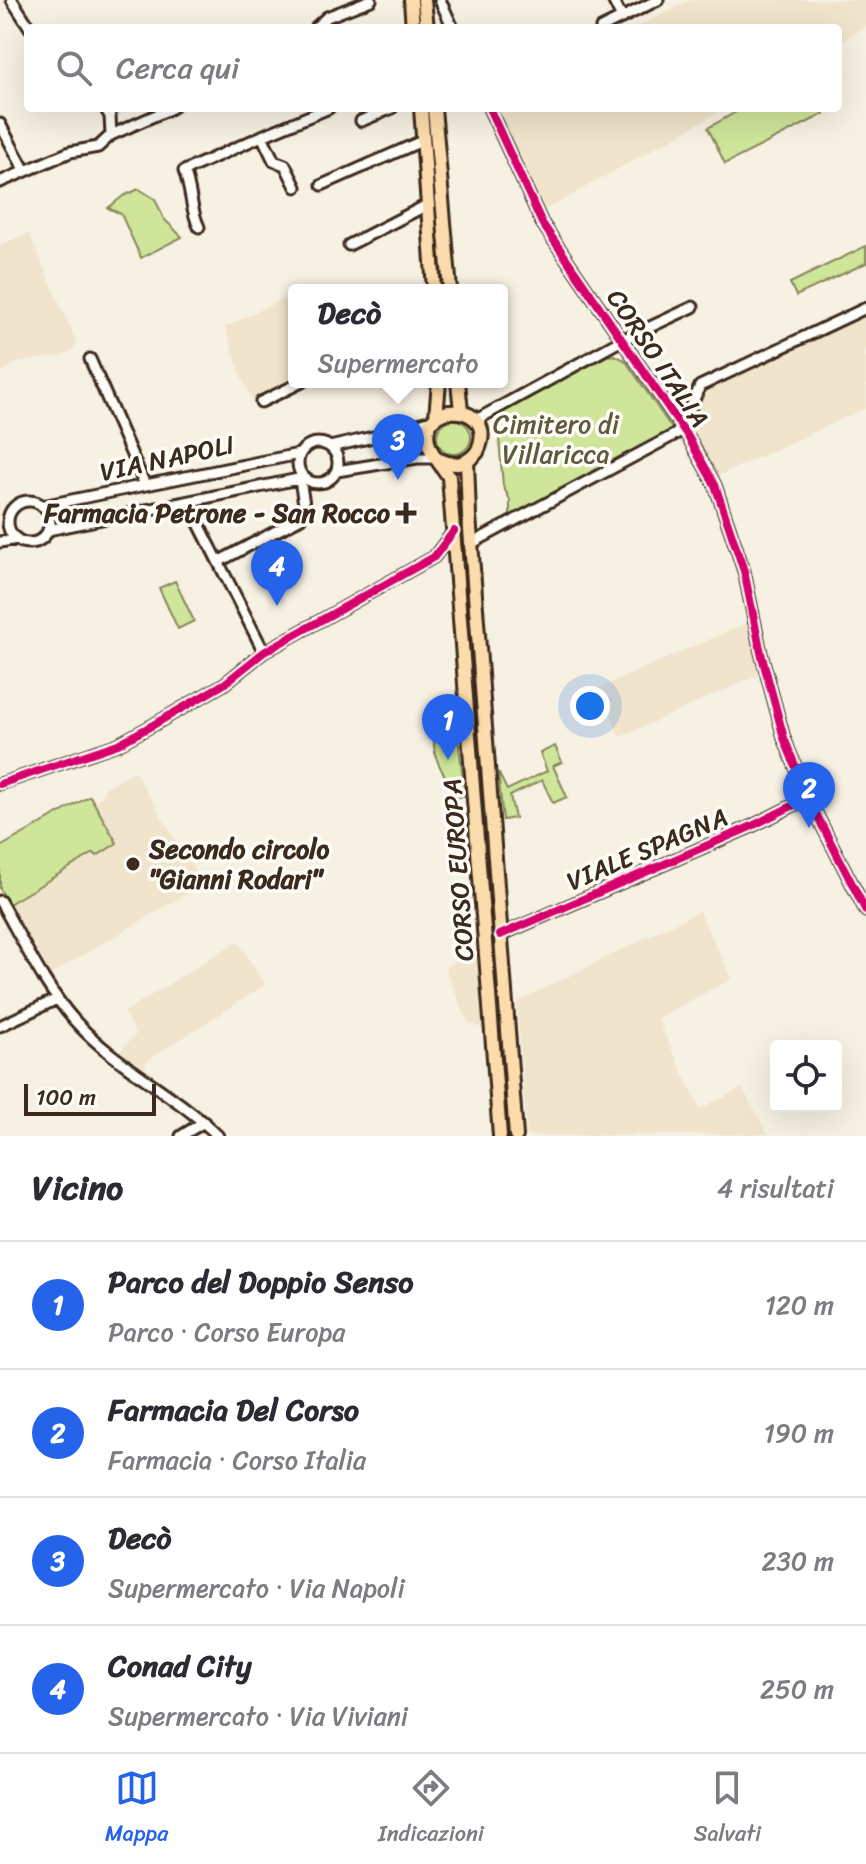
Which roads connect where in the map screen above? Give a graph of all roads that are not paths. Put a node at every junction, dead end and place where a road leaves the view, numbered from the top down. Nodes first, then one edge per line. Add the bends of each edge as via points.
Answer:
1 (12, 0) edge
2 (371, 0) edge
3 (411, 0) edge
4 (613, 0) edge
5 (658, 0) edge
6 (442, 3) edge
7 (425, 6) edge
8 (622, 18) junction
9 (27, 24) edge
10 (319, 24) edge
11 (413, 24) edge
12 (451, 24) edge
13 (609, 24) edge
14 (108, 112) edge
15 (163, 112) edge
16 (319, 112) edge
17 (382, 112) edge
18 (421, 112) edge
19 (434, 112) edge
20 (491, 112) edge
21 (361, 121) dead end
22 (0, 125) edge
23 (111, 135) junction
24 (262, 136) junction
25 (424, 140) junction
26 (25, 171) junction
27 (0, 182) edge
28 (322, 185) dead end
29 (296, 187) dead end
30 (429, 204) junction
31 (199, 227) dead end
32 (349, 245) dead end
33 (434, 284) edge
34 (449, 284) edge
35 (693, 307) dead end
36 (866, 308) edge
37 (622, 340) junction
38 (90, 359) dead end
39 (290, 388) edge
40 (438, 388) edge
41 (459, 388) edge
42 (261, 402) dead end
43 (461, 411) junction
44 (436, 418) junction
45 (476, 420) junction
46 (682, 427) junction
47 (401, 430) junction
48 (330, 447) junction
49 (299, 454) junction
50 (438, 459) junction
51 (406, 460) junction
52 (467, 461) junction
53 (337, 471) junction
54 (302, 479) junction
55 (145, 485) junction
56 (191, 502) junction
57 (42, 506) junction
58 (5, 515) edge
59 (48, 530) junction
60 (454, 531) junction
61 (17, 539) junction
62 (470, 541) junction
63 (0, 542) edge
64 (434, 557) junction
65 (218, 562) junction
66 (457, 565) junction
67 (264, 652) junction
68 (0, 784) edge
69 (808, 798) junction
70 (0, 901) edge
71 (866, 910) edge
72 (500, 935) junction
73 (57, 999) junction
74 (0, 1026) edge
75 (204, 1122) junction
76 (181, 1136) edge
77 (218, 1136) edge
78 (500, 1136) edge
79 (516, 1136) edge

1 - 9 street
2 - 10 street
3 - 11 main road
4 - 8 street
5 - 8 street
6 - 7 street
6 - 12 street
8 - 13 street
14 - 23 street
15 - 23 street
16 - 24 street
17 - 21 street
18 - 25 main road
19 - 34 main road
20 - 37 street, CORSO ITALIA via 542,223
22 - 26 street
23 - 26 street via 98,147
24 - 29 street
24 - 31 street via 184,171
25 - 28 street
25 - 30 main road
26 - 27 street
30 - 32 street
30 - 33 main road
35 - 37 street
36 - 46 street via 700,386
37 - 45 street
37 - 46 street, CORSO ITALIA
38 - 55 street
39 - 42 street
40 - 44 main road
41 - 43 main road
43 - 44 main road
43 - 45 main road
44 - 47 street
44 - 50 main road via 427,436
45 - 52 main road via 481,443
46 - 62 street
46 - 69 street, CORSO ITALIA via 715,485 735,536 773,700
47 - 48 street
47 - 51 street via 416,446
48 - 49 street via 313,443
48 - 53 street via 338,460
49 - 54 street
49 - 55 street, VIA NAPOLI
50 - 51 street
50 - 52 main road
50 - 60 main road, CORSO EUROPA via 449,477
51 - 53 street
52 - 62 main road, CORSO EUROPA
53 - 54 street via 325,483
54 - 56 street, VIA NAPOLI
54 - 65 street via 301,518
55 - 57 street, VIA NAPOLI
56 - 59 street, VIA NAPOLI
56 - 65 street
57 - 58 street via 24,502
57 - 59 street via 49,517
58 - 61 street
59 - 61 street via 34,542
60 - 64 street
60 - 66 main road, CORSO EUROPA
61 - 63 street
62 - 72 main road, CORSO EUROPA
64 - 66 street
64 - 67 street
65 - 67 street
66 - 78 main road, CORSO EUROPA
67 - 68 street via 224,684 118,744
69 - 71 street, CORSO ITALIA
69 - 72 street, VIALE SPAGNA
70 - 73 street
72 - 79 main road, CORSO EUROPA
73 - 74 street
73 - 75 street via 125,1066
75 - 76 street
75 - 77 street

